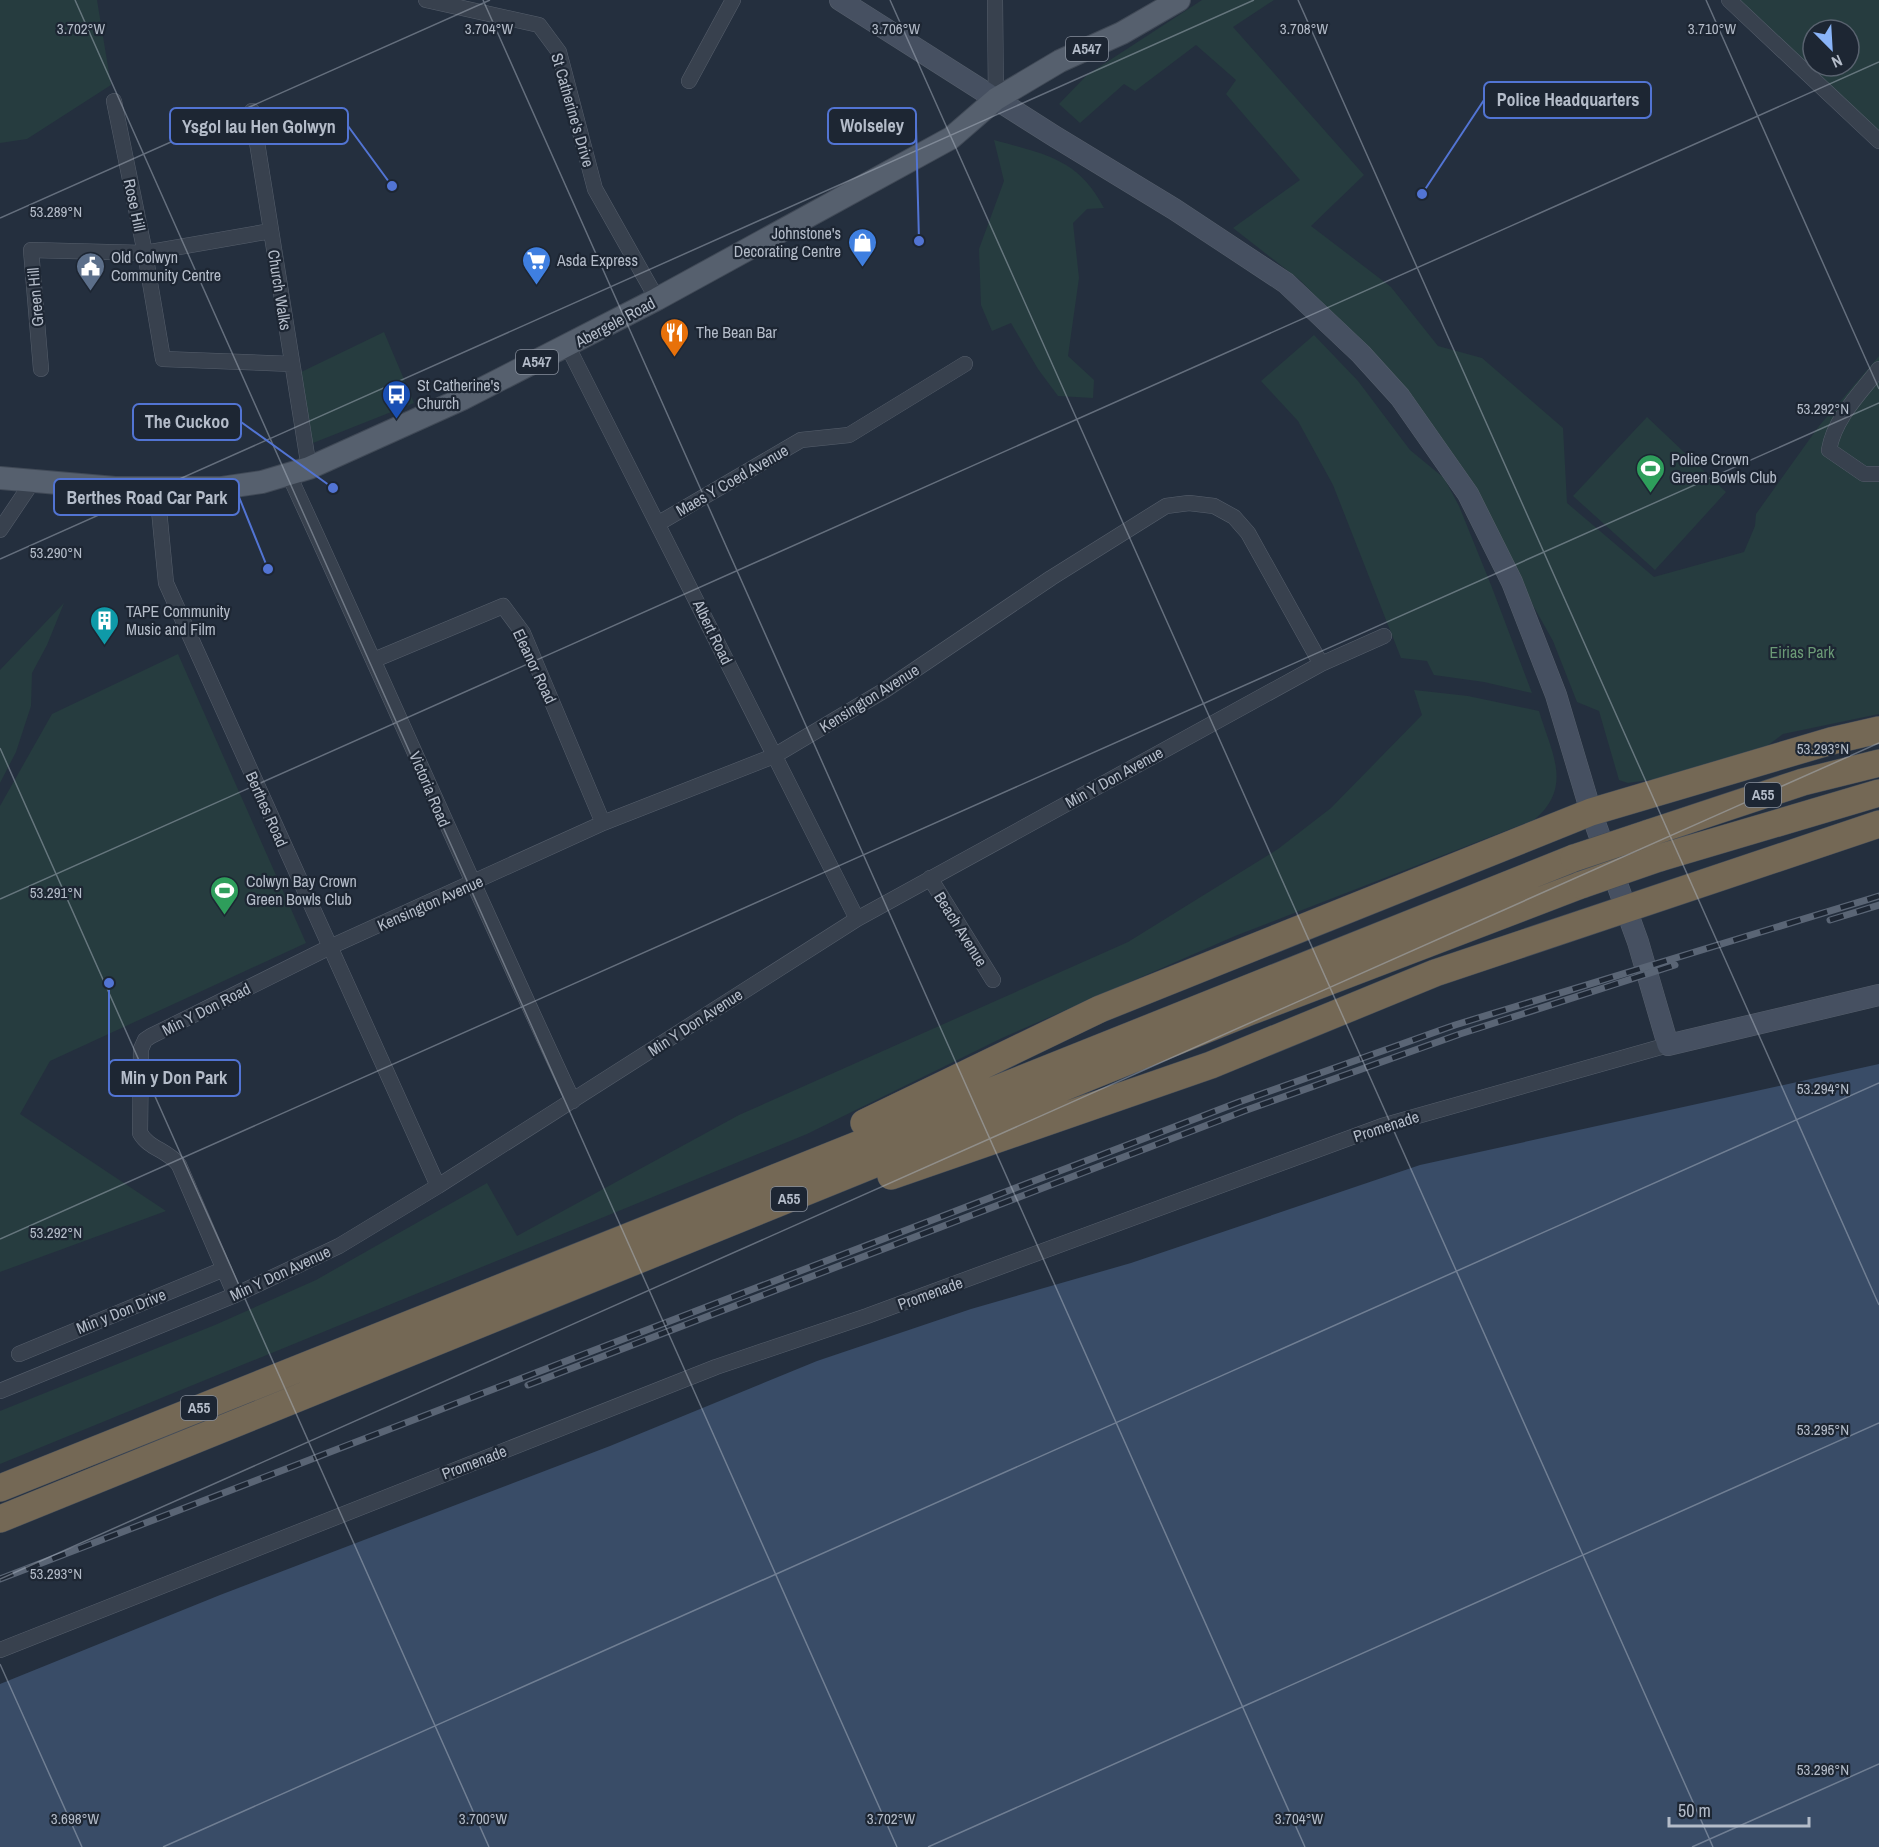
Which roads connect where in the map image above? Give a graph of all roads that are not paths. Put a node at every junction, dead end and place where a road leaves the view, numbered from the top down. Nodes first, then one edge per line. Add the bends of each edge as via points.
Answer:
1 (426, 0) edge
2 (733, 0) edge
3 (840, 0) edge
4 (995, 0) edge
5 (1179, 0) edge
6 (1729, 0) edge
7 (688, 81) dead end
8 (996, 99) junction
9 (114, 101) dead end
10 (252, 111) dead end
11 (1879, 141) edge
12 (271, 231) junction
13 (145, 253) junction
14 (657, 300) junction
15 (568, 347) junction
16 (292, 364) junction
17 (965, 364) dead end
18 (41, 369) dead end
19 (1879, 369) edge
20 (299, 472) junction
21 (1879, 474) edge
22 (0, 478) edge
23 (33, 481) junction
24 (157, 489) junction
25 (659, 523) junction
26 (0, 530) edge
27 (1384, 636) dead end
28 (374, 660) junction
29 (1321, 664) junction
30 (1879, 730) edge
31 (774, 756) junction
32 (1879, 762) edge
33 (1879, 793) edge
34 (1591, 812) junction
35 (603, 823) junction
36 (1879, 824) edge
37 (930, 878) junction
38 (471, 884) junction
39 (1626, 908) junction
40 (857, 919) junction
41 (330, 947) junction
42 (993, 980) dead end
43 (1879, 995) edge
44 (1668, 1045) junction
45 (573, 1101) junction
46 (438, 1186) junction
47 (648, 1228) junction
48 (665, 1249) junction
49 (224, 1269) junction
50 (235, 1294) junction
51 (19, 1354) dead end
52 (0, 1391) edge
53 (0, 1488) edge
54 (0, 1519) edge
55 (0, 1650) edge

1 - 14 street, St Catherine's Drive via 539,25 559,52 596,189
2 - 7 street
3 - 8 street
4 - 8 street
5 - 8 main road, Abergele Road / A547
6 - 11 street
8 - 14 main road, Abergele Road / A547 via 951,138
8 - 34 street via 1174,208 1286,283 1400,397 1468,494 1512,582 1556,695
9 - 13 street, Rose Hill
10 - 12 street, Church Walks
12 - 13 street, Green Hill
12 - 16 street, Church Walks
13 - 16 street, Rose Hill via 163,359
13 - 18 street, Green Hill via 31,250
14 - 15 main road, Abergele Road / A547
15 - 20 main road, Abergele Road / A547
15 - 25 street, Albert Road
16 - 20 street, Church Walks
17 - 25 street, Maes Y Coed Avenue via 849,435 801,440
19 - 21 street via 1842,417 1829,450 1864,474
20 - 24 main road, Abergele Road / A547 via 262,483 221,488
20 - 28 street, Victoria Road
22 - 23 main road, Abergele Road / A547
23 - 24 main road, Abergele Road / A547
23 - 26 street
24 - 41 street, Berthes Road via 166,583
25 - 31 street, Albert Road
27 - 29 street, Min Y Don Avenue
28 - 35 street, Eleanor Road via 503,606 523,633
28 - 38 street, Victoria Road
29 - 31 street, Kensington Avenue via 1248,533 1234,517 1214,506 1166,506 885,690
29 - 37 street, Min Y Don Avenue
30 - 34 highway
31 - 35 street, Kensington Avenue
31 - 40 street, Albert Road
32 - 47 highway, A55, bridge via 1803,782 1574,858
33 - 48 highway, A55, bridge via 1581,885 1238,1017
34 - 39 street
34 - 47 highway via 1100,1009
35 - 38 street, Kensington Avenue
36 - 39 highway
37 - 40 street, Min Y Don Avenue
37 - 42 street, Beach Avenue
38 - 41 street, Kensington Avenue
38 - 45 street, Victoria Road
39 - 44 street
39 - 48 highway via 1435,973 1211,1065
40 - 45 street, Min Y Don Avenue
41 - 46 street, Berthes Road
41 - 49 street, Min Y Don Road via 151,1036 141,1049 140,1133 179,1165
43 - 44 street, Promenade
44 - 55 street, Promenade via 1382,1126 878,1312 716,1367
45 - 46 street, Min Y Don Avenue
46 - 50 street, Min Y Don Avenue via 339,1246
47 - 53 highway, A55
48 - 54 highway, A55
49 - 50 street, Min Y Don Road
49 - 51 street, Min y Don Drive
50 - 52 street, Min Y Don Avenue

